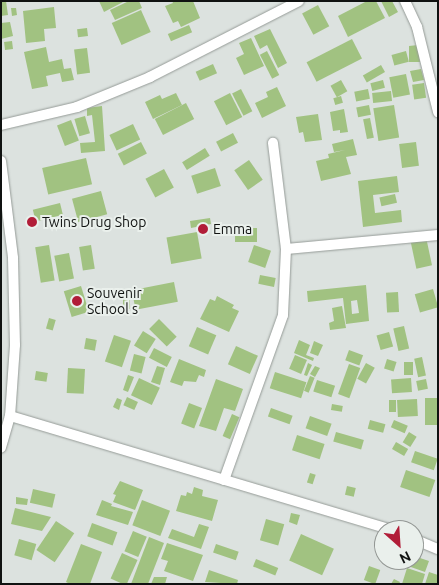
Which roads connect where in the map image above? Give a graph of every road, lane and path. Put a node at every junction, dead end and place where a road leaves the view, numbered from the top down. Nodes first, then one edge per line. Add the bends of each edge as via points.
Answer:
1 (299, 1) edge
2 (405, 1) edge
3 (438, 112) edge
4 (1, 125) edge
5 (273, 143) dead end
6 (1, 161) edge
7 (438, 235) edge
8 (286, 249) junction
9 (13, 258) junction
10 (1, 259) edge
11 (10, 416) junction
12 (1, 448) edge
13 (224, 480) junction
14 (374, 524) edge
15 (424, 543) edge
16 (438, 549) edge

1 - 4 street via 150,77 77,107
2 - 3 street via 417,27
5 - 8 street
6 - 9 street
7 - 8 street
8 - 13 street via 283,315
9 - 10 street
9 - 11 street via 16,345
11 - 12 street
11 - 13 street
13 - 14 street
15 - 16 street

